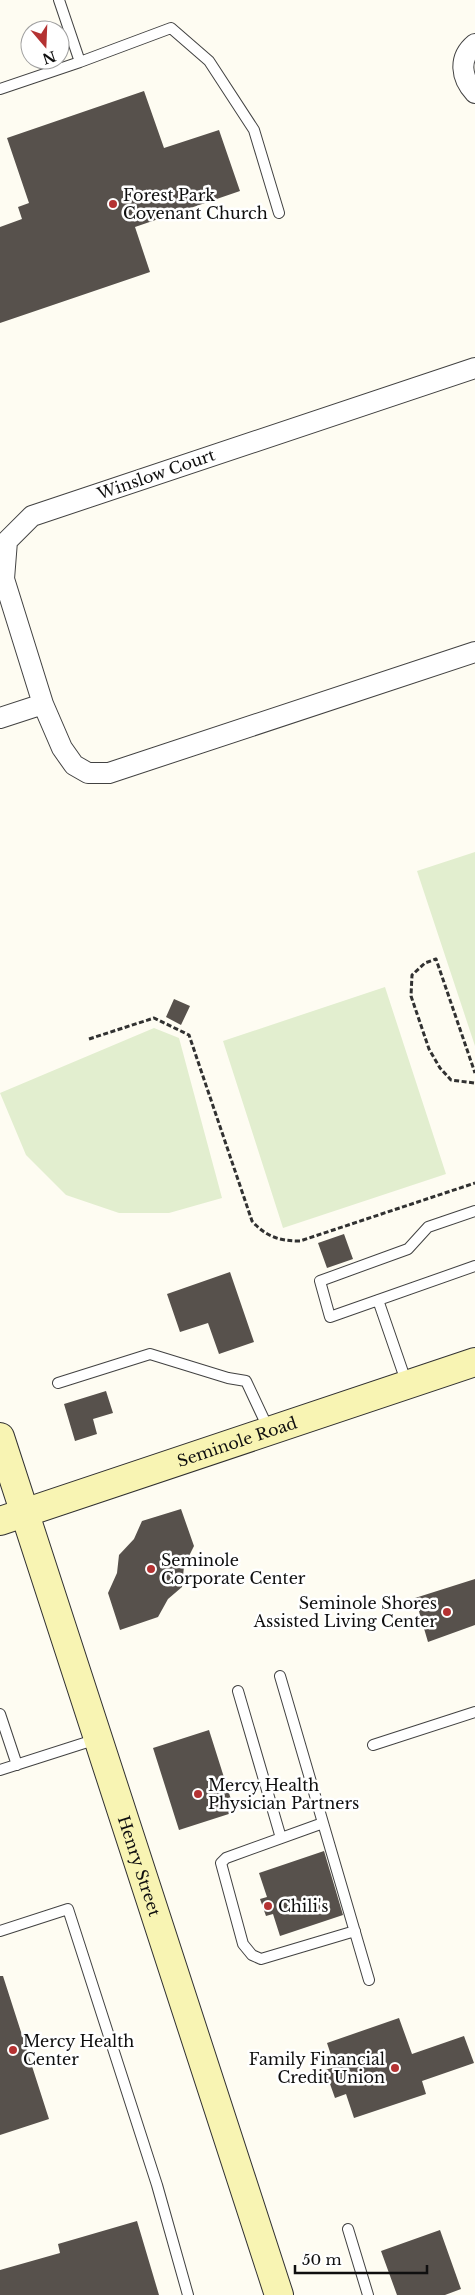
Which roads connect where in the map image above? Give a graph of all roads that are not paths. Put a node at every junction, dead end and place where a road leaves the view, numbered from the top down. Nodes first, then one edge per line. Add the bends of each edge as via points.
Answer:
1 (59, 0) edge
2 (475, 44) edge
3 (80, 62) junction
4 (0, 89) edge
5 (475, 93) edge
6 (279, 213) dead end
7 (475, 368) edge
8 (475, 652) edge
9 (43, 704) junction
10 (0, 718) edge
11 (475, 1211) edge
12 (475, 1266) edge
13 (378, 1300) junction
14 (475, 1362) edge
15 (58, 1383) dead end
16 (408, 1385) junction
17 (270, 1431) junction
18 (0, 1437) edge
19 (13, 1517) edge
20 (280, 1676) dead end
21 (238, 1691) dead end
22 (475, 1712) edge
23 (0, 1714) edge
24 (98, 1739) junction
25 (373, 1745) dead end
26 (17, 1765) junction
27 (0, 1770) edge
28 (323, 1823) junction
29 (281, 1838) junction
30 (0, 1931) edge
31 (355, 1931) junction
32 (369, 1980) dead end
33 (348, 2229) dead end
34 (188, 2295) edge
35 (278, 2295) edge
36 (368, 2295) edge

1 - 3 lane
2 - 5 street via 465,57 463,67 466,82
3 - 4 lane
3 - 6 lane via 171,28 209,61 254,130
7 - 9 street, Winslow Court via 32,516 7,541 4,579
8 - 9 street, Winslow Court via 109,773 88,773 74,765 62,748
9 - 10 street
11 - 13 lane via 428,1227 408,1249 320,1281 330,1317
12 - 13 lane
13 - 16 lane
14 - 16 street, Seminole Road
15 - 17 lane via 150,1354 246,1381
16 - 17 street, Seminole Road
17 - 19 street, Seminole Road
18 - 19 street, Henry Street
19 - 24 street, Henry Street
20 - 28 lane
21 - 29 lane
22 - 25 lane
23 - 26 lane
24 - 26 lane
24 - 35 street, Henry Street
26 - 27 lane
28 - 29 lane
28 - 31 lane
29 - 31 lane via 226,1858 221,1863 243,1944 252,1955 261,1959
30 - 34 lane via 68,1909 157,2185
31 - 32 lane
33 - 36 lane

